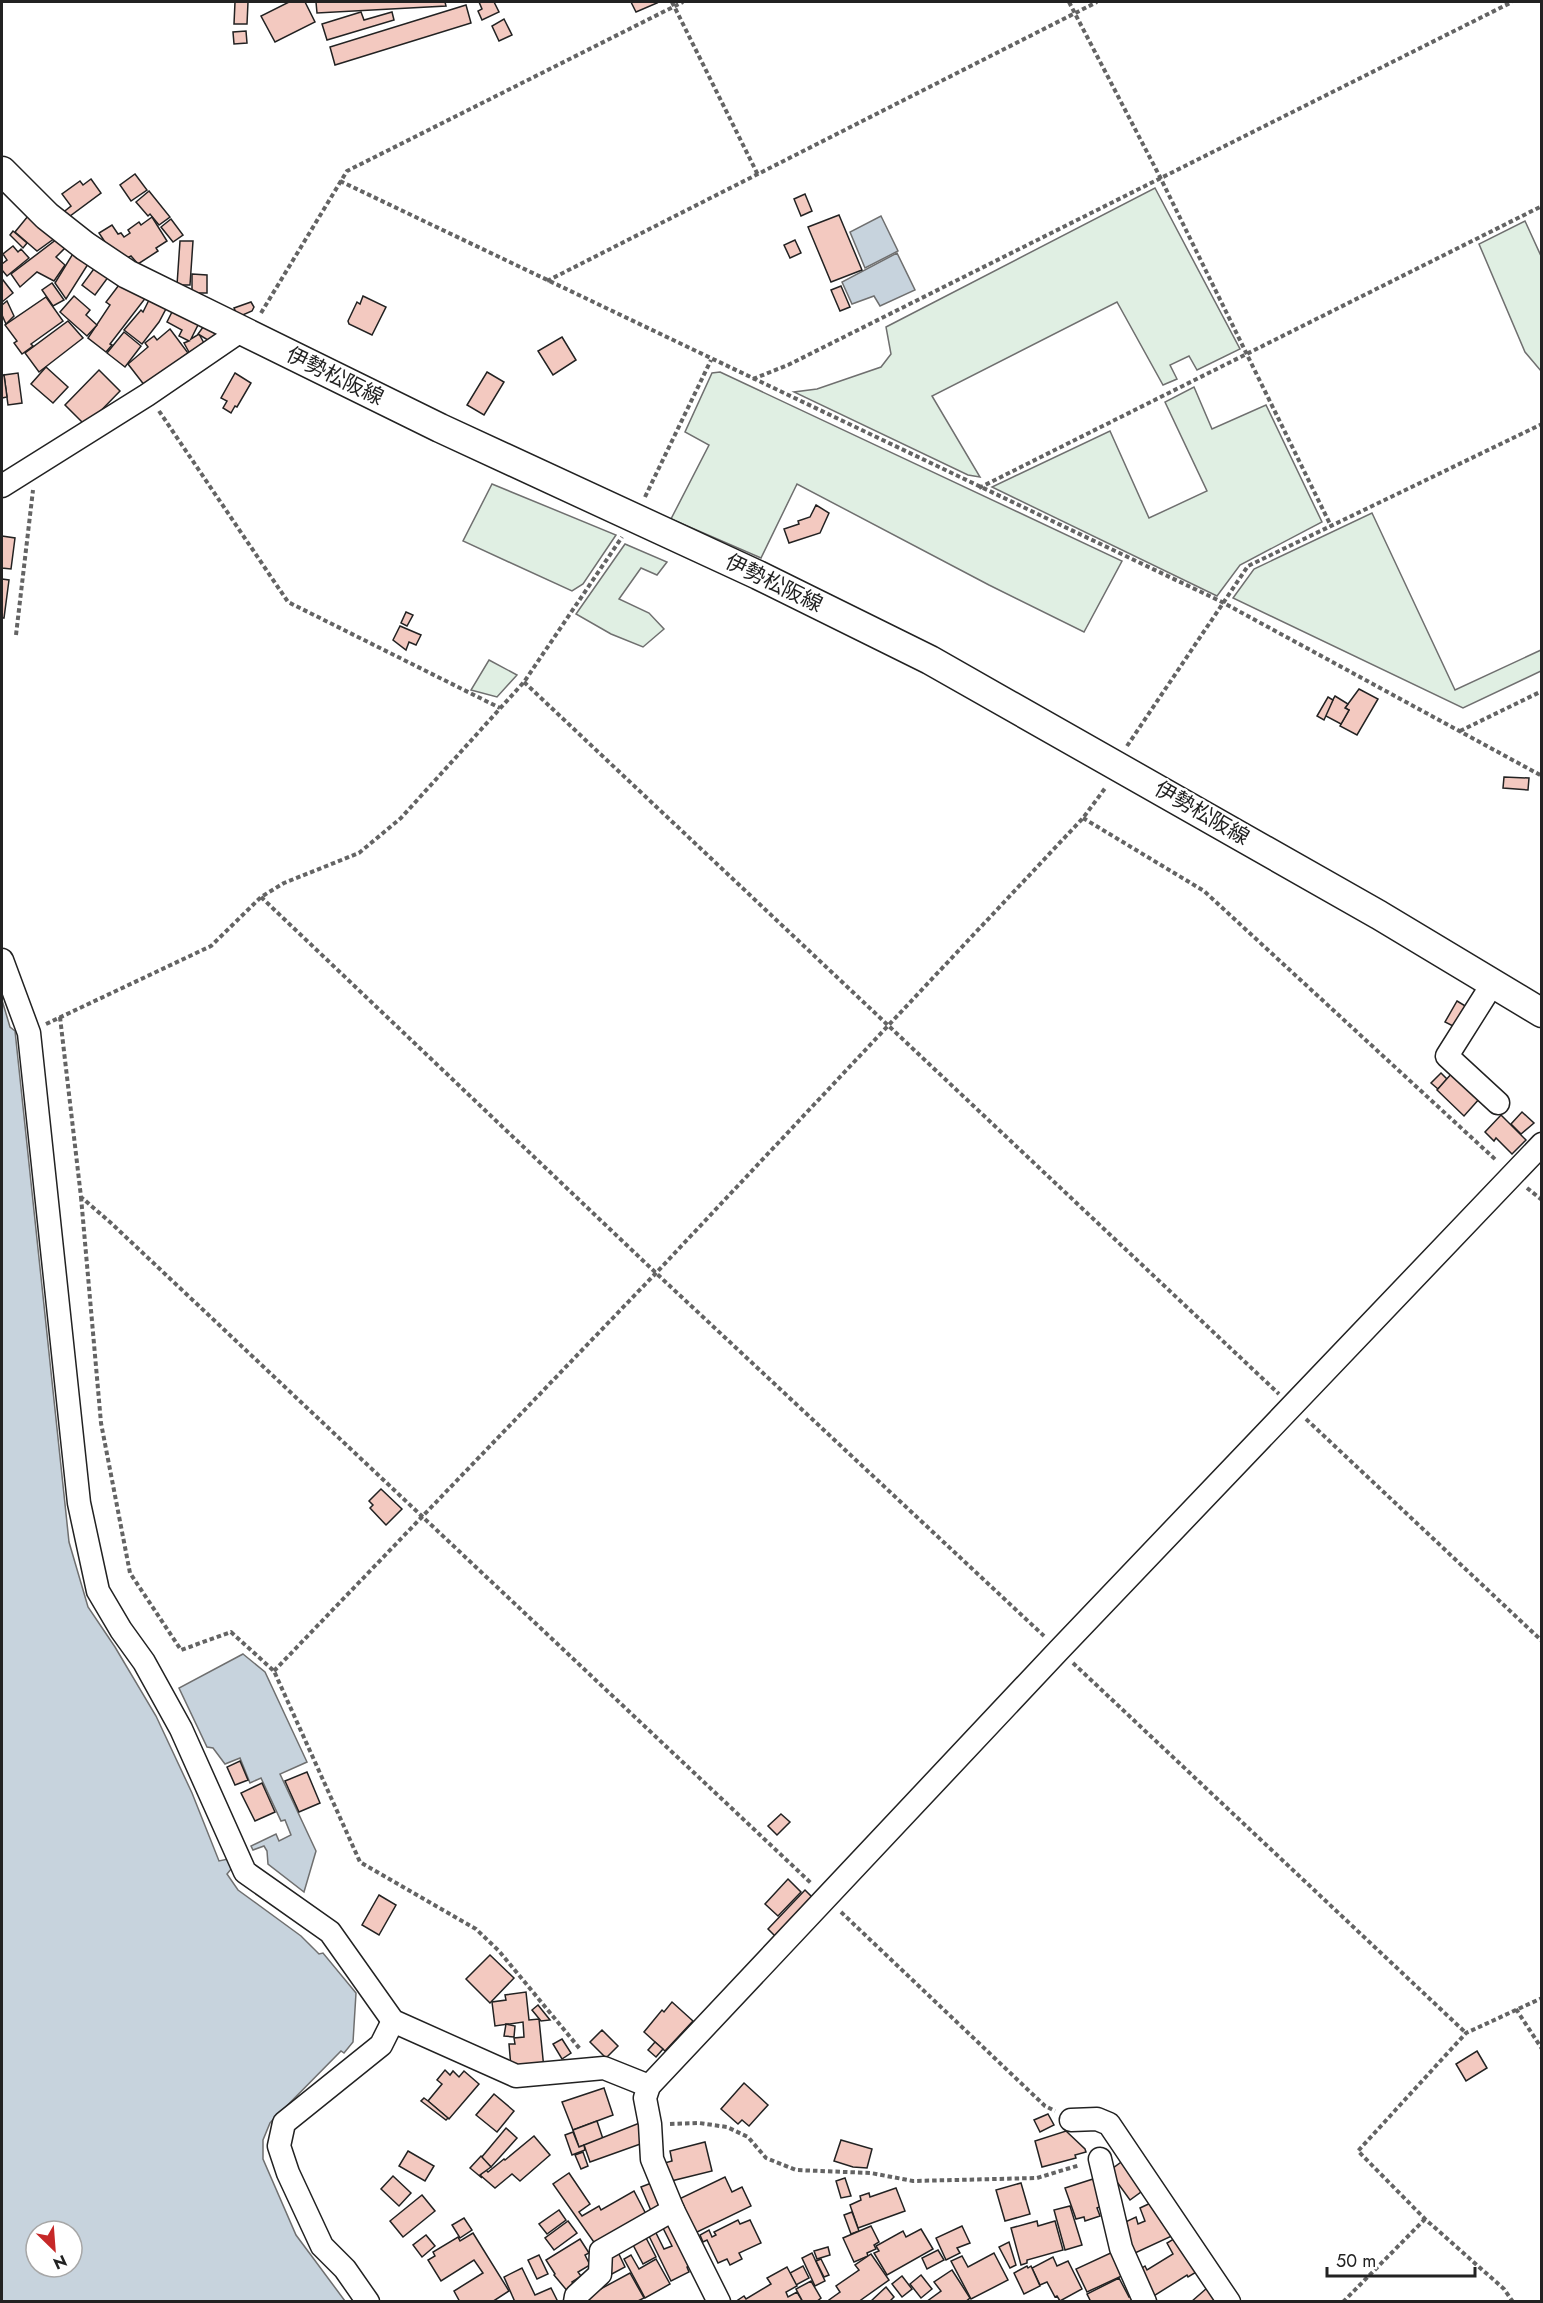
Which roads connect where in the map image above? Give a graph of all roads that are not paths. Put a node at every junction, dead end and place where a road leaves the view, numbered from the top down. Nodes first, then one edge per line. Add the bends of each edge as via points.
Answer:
1 (2, 171) edge
2 (242, 330) junction
3 (2, 486) edge
4 (2, 960) edge
5 (1493, 983) junction
6 (1542, 1013) edge
7 (1498, 1103) dead end
8 (1542, 1144) edge
9 (393, 2021) junction
10 (649, 2086) junction
11 (1071, 2120) road end
12 (1100, 2159) road end
13 (673, 2210) junction
14 (368, 2301) edge
15 (575, 2301) edge
16 (719, 2301) edge
17 (1145, 2301) edge
18 (1229, 2301) edge

1 - 2 main road, 伊勢松阪線 via 47,216 127,274
2 - 3 street
2 - 5 main road, 伊勢松阪線 via 440,428 758,574 920,655
4 - 9 street via 28,1033 79,1503 98,1591 181,1729 245,1872 330,1932
5 - 6 main road, 伊勢松阪線
5 - 7 street via 1447,1056
8 - 10 street
9 - 10 street via 516,2076 604,2068
9 - 14 street via 381,2045 284,2123 279,2146 322,2246
10 - 13 street via 645,2098 652,2159
11 - 18 street via 1097,2119 1109,2124
12 - 17 street via 1121,2248
13 - 15 street via 601,2252 600,2274
13 - 16 street

